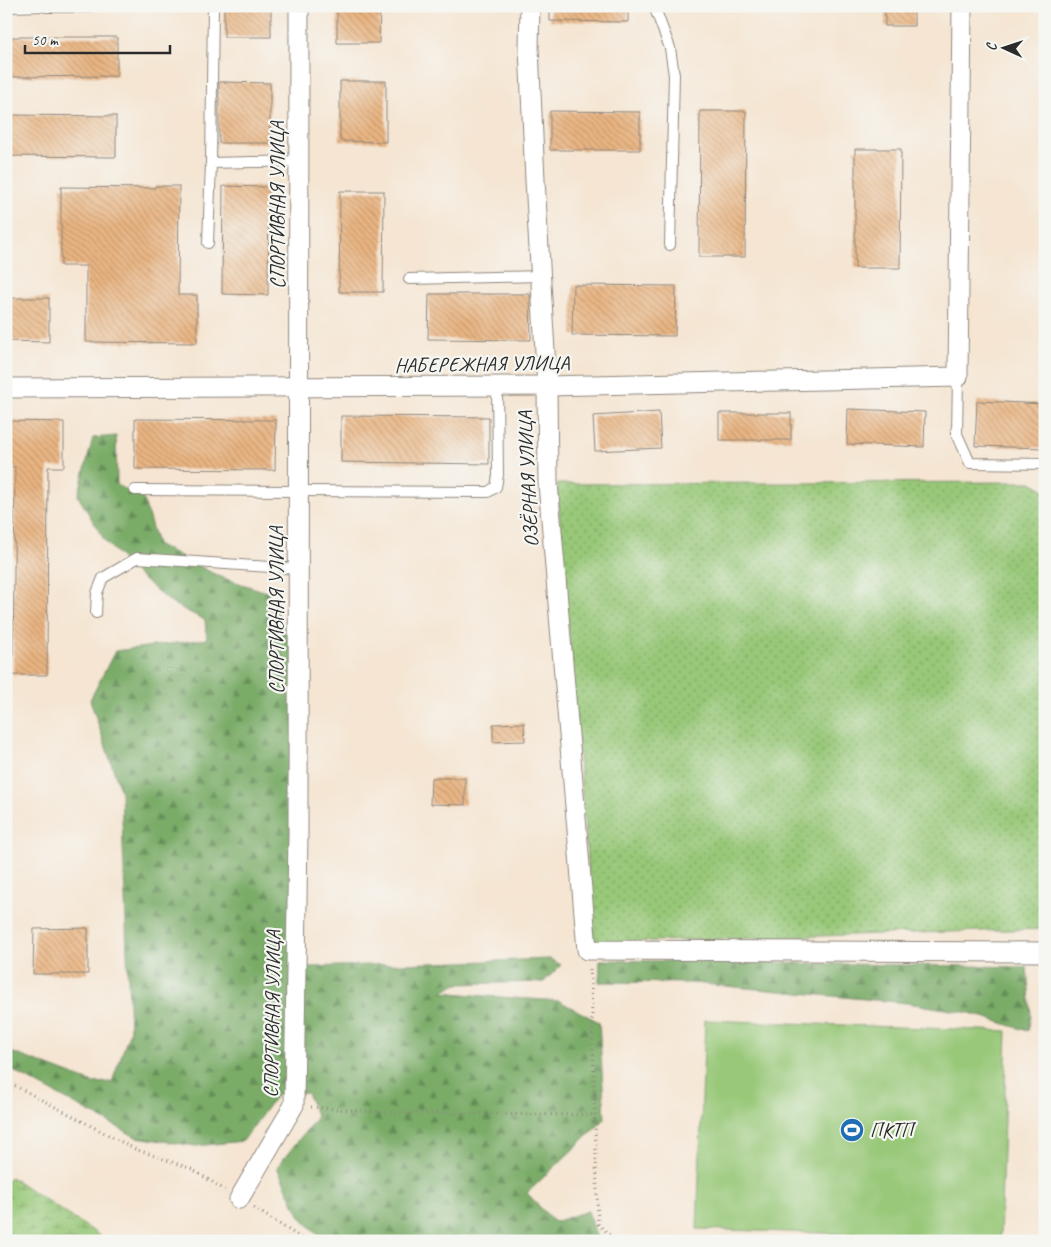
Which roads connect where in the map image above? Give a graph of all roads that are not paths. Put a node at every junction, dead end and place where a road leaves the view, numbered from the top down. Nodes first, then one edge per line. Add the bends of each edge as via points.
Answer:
1 (213, 6) edge
2 (300, 6) edge
3 (530, 6) edge
4 (654, 6) edge
5 (962, 6) edge
6 (6, 7) edge
7 (46, 7) edge
8 (88, 7) edge
9 (300, 161) junction
10 (211, 163) junction
11 (208, 243) dead end
12 (670, 245) dead end
13 (540, 276) junction
14 (408, 279) dead end
15 (958, 377) junction
16 (497, 386) junction
17 (547, 386) junction
18 (6, 388) edge
19 (300, 388) junction
20 (1045, 464) edge
21 (135, 490) dead end
22 (299, 492) junction
23 (299, 569) junction
24 (96, 613) dead end
25 (1045, 952) edge
26 (239, 1199) dead end

1 - 10 lane
2 - 9 street, СПОРТИВНАЯ УЛИЦА
3 - 13 street, ОЗЁРНАЯ УЛИЦА via 529,48
4 - 12 lane via 670,48 674,75
5 - 15 street
6 - 7 lane
7 - 8 lane
9 - 10 lane
9 - 19 street, СПОРТИВНАЯ УЛИЦА
10 - 11 lane
13 - 14 lane
13 - 17 street, ОЗЁРНАЯ УЛИЦА
15 - 17 street, НАБЕРЕЖНАЯ УЛИЦА
15 - 20 lane via 957,434 970,463
16 - 17 street, НАБЕРЕЖНАЯ УЛИЦА
16 - 19 street, НАБЕРЕЖНАЯ УЛИЦА
16 - 22 lane via 498,475 496,487 488,492
17 - 25 street, ОЗЁРНАЯ УЛИЦА via 548,484 587,950
18 - 19 street, НАБЕРЕЖНАЯ УЛИЦА
19 - 22 street, СПОРТИВНАЯ УЛИЦА
21 - 22 lane
22 - 23 street, СПОРТИВНАЯ УЛИЦА
23 - 24 lane via 137,558 103,578 96,593
23 - 26 street, СПОРТИВНАЯ УЛИЦА via 294,1105

